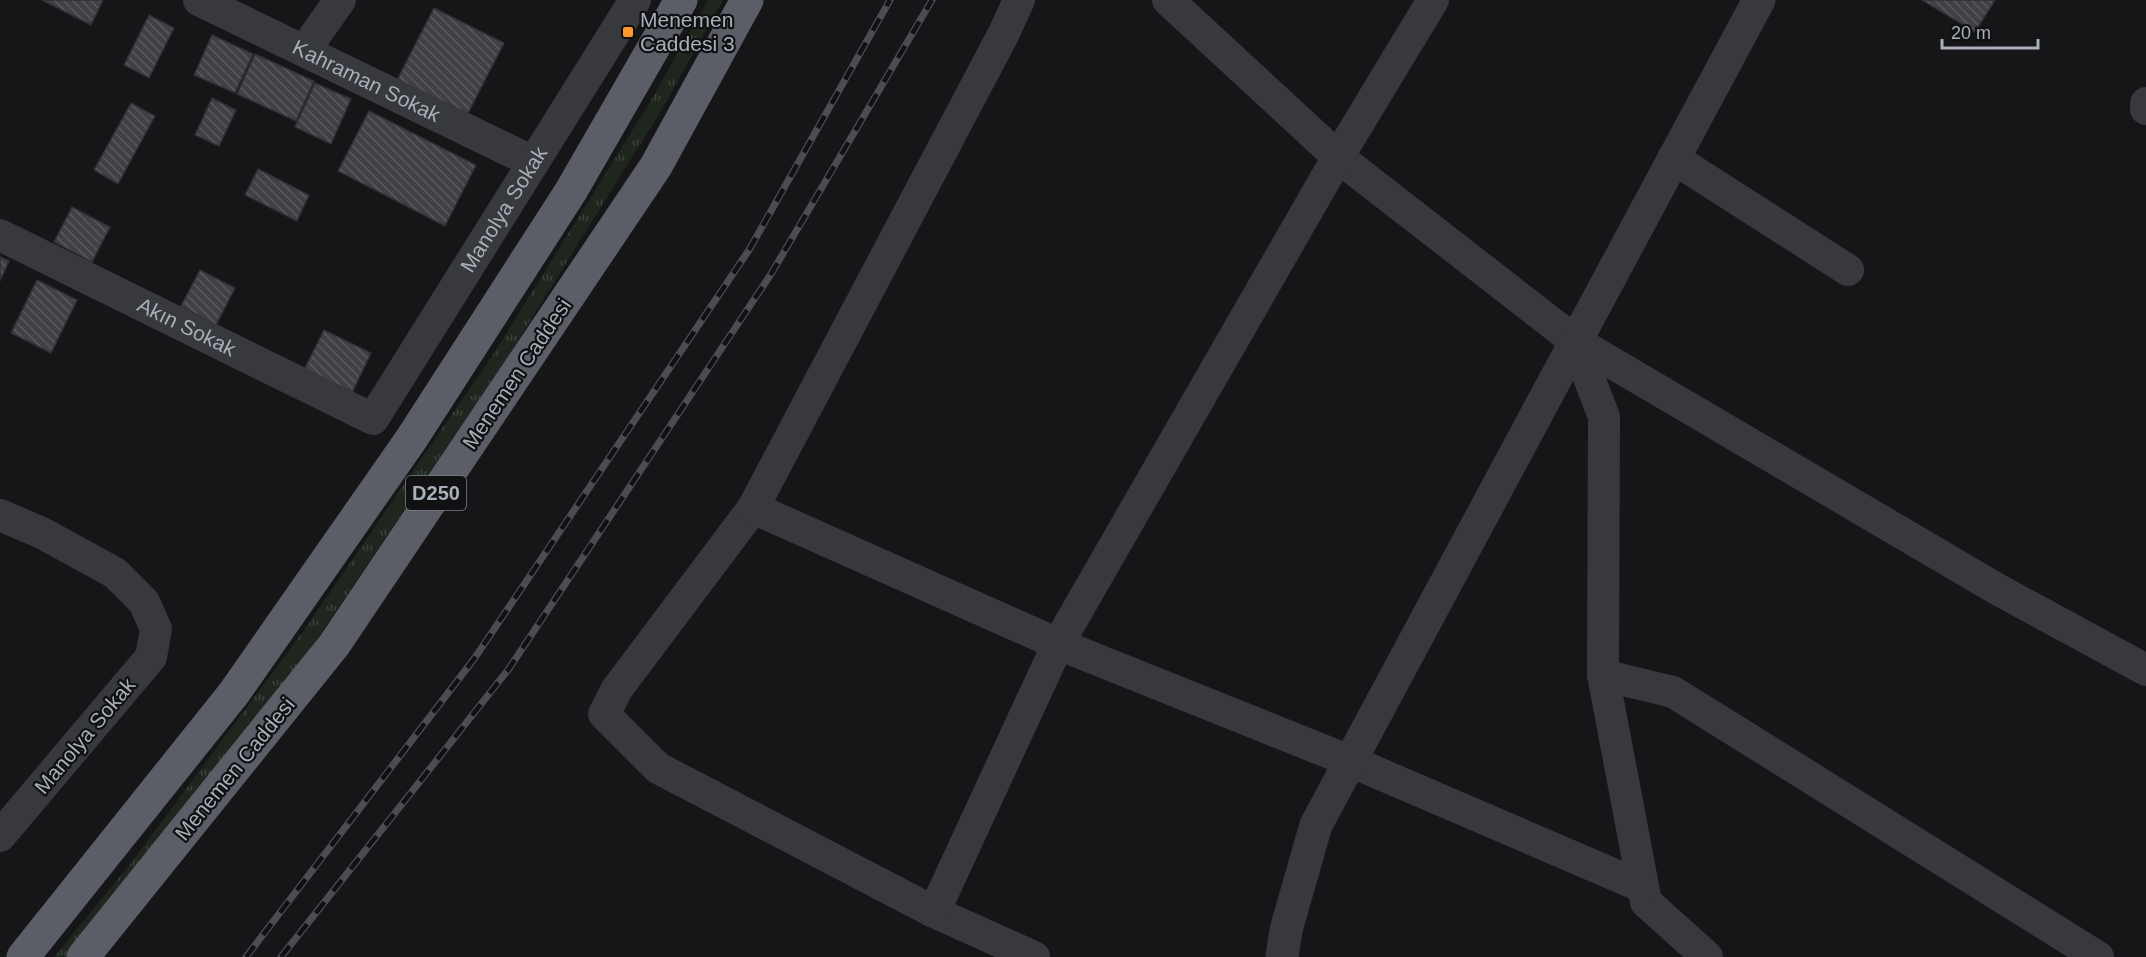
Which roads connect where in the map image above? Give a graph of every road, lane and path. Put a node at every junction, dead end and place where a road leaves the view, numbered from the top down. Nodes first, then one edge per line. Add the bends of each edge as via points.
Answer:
1 (199, 0) edge
2 (340, 0) edge
3 (635, 0) edge
4 (681, 0) edge
5 (747, 0) edge
6 (1019, 0) edge
7 (1168, 0) edge
8 (1759, 0) edge
9 (1419, 6) edge
10 (304, 51) junction
11 (2146, 103) edge
12 (2146, 109) edge
13 (1338, 157) junction
14 (1673, 158) junction
15 (533, 162) junction
16 (0, 235) edge
17 (1848, 270) dead end
18 (1575, 340) junction
19 (373, 419) joint
20 (753, 508) junction
21 (0, 515) edge
22 (1058, 644) junction
23 (2146, 670) edge
24 (1603, 675) junction
25 (1350, 761) junction
26 (0, 836) edge
27 (1643, 887) junction
28 (934, 912) junction
29 (24, 957) edge
30 (83, 957) edge
31 (1034, 957) edge
32 (1282, 957) edge
33 (1707, 957) edge
34 (2098, 957) edge

1 - 10 street, Kahraman Sokak
2 - 10 street
3 - 15 street, Manolya Sokak
4 - 29 highway, D250 via 571,191 412,438 234,693
5 - 30 highway, Menemen Caddesi / D250 via 656,166 334,645
6 - 20 street
7 - 13 street
8 - 14 street
9 - 13 street
10 - 15 street, Kahraman Sokak
11 - 12 street
13 - 18 street
13 - 22 street
14 - 17 street
14 - 18 street
15 - 19 street, Manolya Sokak
16 - 19 street, Akın Sokak
18 - 23 street via 1997,589
18 - 24 street via 1604,417
18 - 25 street
20 - 22 street
20 - 28 street via 617,689 604,714 658,768
21 - 26 street, Manolya Sokak via 115,573 144,602 156,629 152,657
22 - 25 street
22 - 28 street
24 - 27 street
24 - 34 street via 1672,692
25 - 27 street
25 - 32 street via 1316,825
27 - 33 street via 1646,902
28 - 31 street

